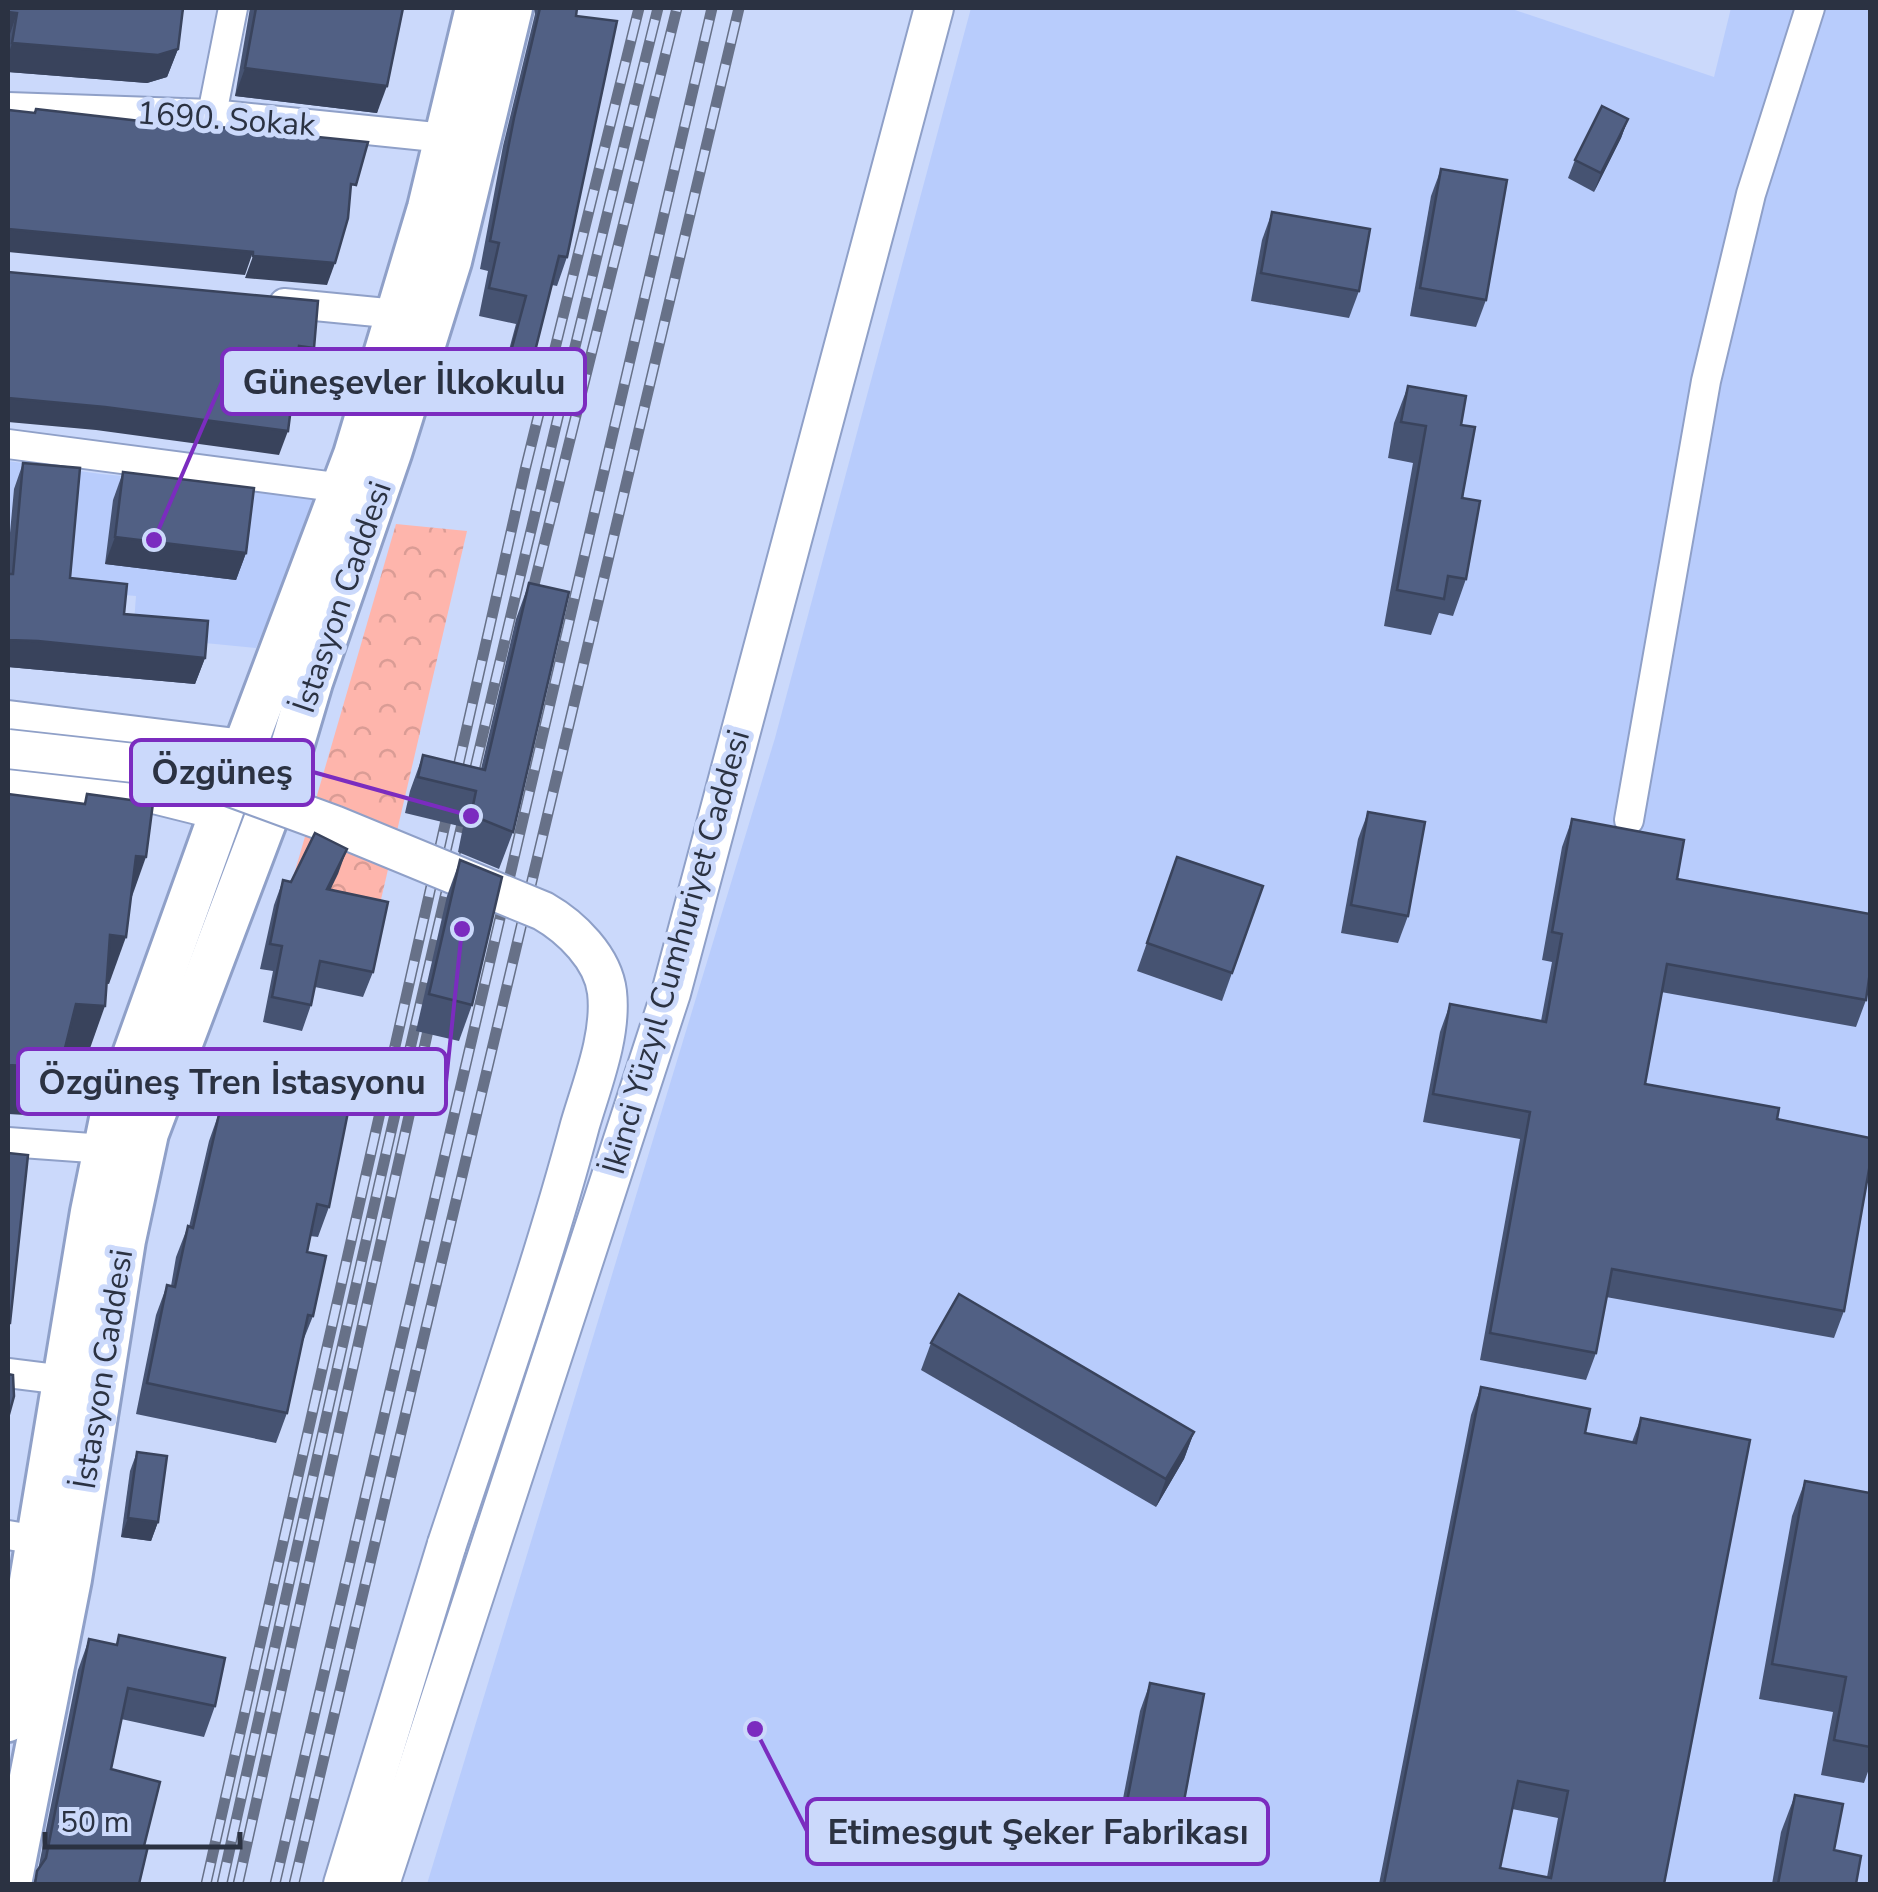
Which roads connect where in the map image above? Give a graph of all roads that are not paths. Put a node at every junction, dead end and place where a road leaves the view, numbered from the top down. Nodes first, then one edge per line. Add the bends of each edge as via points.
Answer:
1 (233, 8) edge
2 (476, 8) edge
3 (511, 8) edge
4 (934, 8) edge
5 (1810, 8) edge
6 (8, 107) edge
7 (212, 114) junction
8 (445, 138) junction
9 (261, 300) edge
10 (397, 314) junction
11 (8, 444) edge
12 (343, 488) junction
13 (8, 720) edge
14 (8, 749) edge
15 (244, 749) junction
16 (288, 762) junction
17 (8, 779) edge
18 (222, 811) junction
19 (1630, 820) dead end
20 (264, 826) junction
21 (8, 1142) edge
22 (105, 1149) junction
23 (8, 1374) edge
24 (64, 1380) junction
25 (22, 1538) edge
26 (8, 1720) edge
27 (10, 1884) edge
28 (343, 1884) edge
29 (380, 1884) edge

1 - 7 street
2 - 8 main road, İstasyon Caddesi
3 - 16 main road, İstasyon Caddesi via 450,260
4 - 29 main road, İkinci Yüzyıl Cumhuriyet Caddesi via 671,993
5 - 19 street via 1751,194 1706,382
6 - 7 street, 1690. Sokak
7 - 8 street, 1690. Sokak
8 - 10 main road, İstasyon Caddesi
9 - 10 street
10 - 12 main road, İstasyon Caddesi
11 - 12 street
12 - 15 main road, İstasyon Caddesi
13 - 15 main road
14 - 28 main road, bridge via 152,764 248,792 544,911 596,960 607,990 596,1067 530,1294
15 - 16 main road
15 - 18 main road, İstasyon Caddesi
16 - 20 main road, İstasyon Caddesi
17 - 18 main road via 146,792
18 - 20 main road
18 - 22 main road, İstasyon Caddesi
20 - 27 main road, İstasyon Caddesi via 147,1133
21 - 22 street
22 - 24 main road, İstasyon Caddesi
23 - 24 street
24 - 25 main road, İstasyon Caddesi
25 - 26 main road, İstasyon Caddesi

